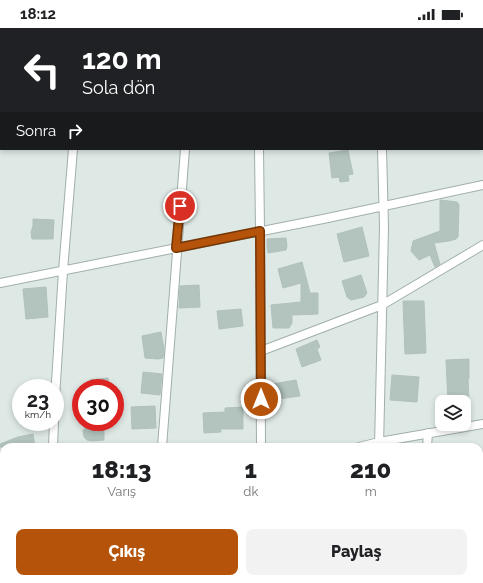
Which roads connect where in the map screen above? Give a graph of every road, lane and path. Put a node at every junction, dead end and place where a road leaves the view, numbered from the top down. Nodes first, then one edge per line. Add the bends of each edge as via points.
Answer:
1 (73, 150) edge
2 (185, 150) edge
3 (259, 150) edge
4 (382, 150) edge
5 (483, 185) edge
6 (383, 206) junction
7 (260, 231) junction
8 (483, 245) edge
9 (176, 248) junction
10 (63, 271) junction
11 (0, 284) edge
12 (382, 305) junction
13 (260, 352) junction
14 (56, 379) edge
15 (483, 424) edge
16 (54, 431) edge
17 (428, 433) junction
18 (53, 443) edge
19 (162, 443) edge
20 (261, 443) edge
21 (379, 443) edge
22 (383, 443) edge
23 (427, 443) edge

1 - 10 street
2 - 9 street
3 - 7 street
4 - 6 street
5 - 6 street
6 - 7 street
6 - 12 street
7 - 9 street
7 - 13 street
8 - 12 street
9 - 10 street
9 - 19 street
10 - 11 street
10 - 14 street
12 - 13 street
12 - 21 street
13 - 20 street
15 - 17 street
16 - 18 street
17 - 22 street
17 - 23 street

